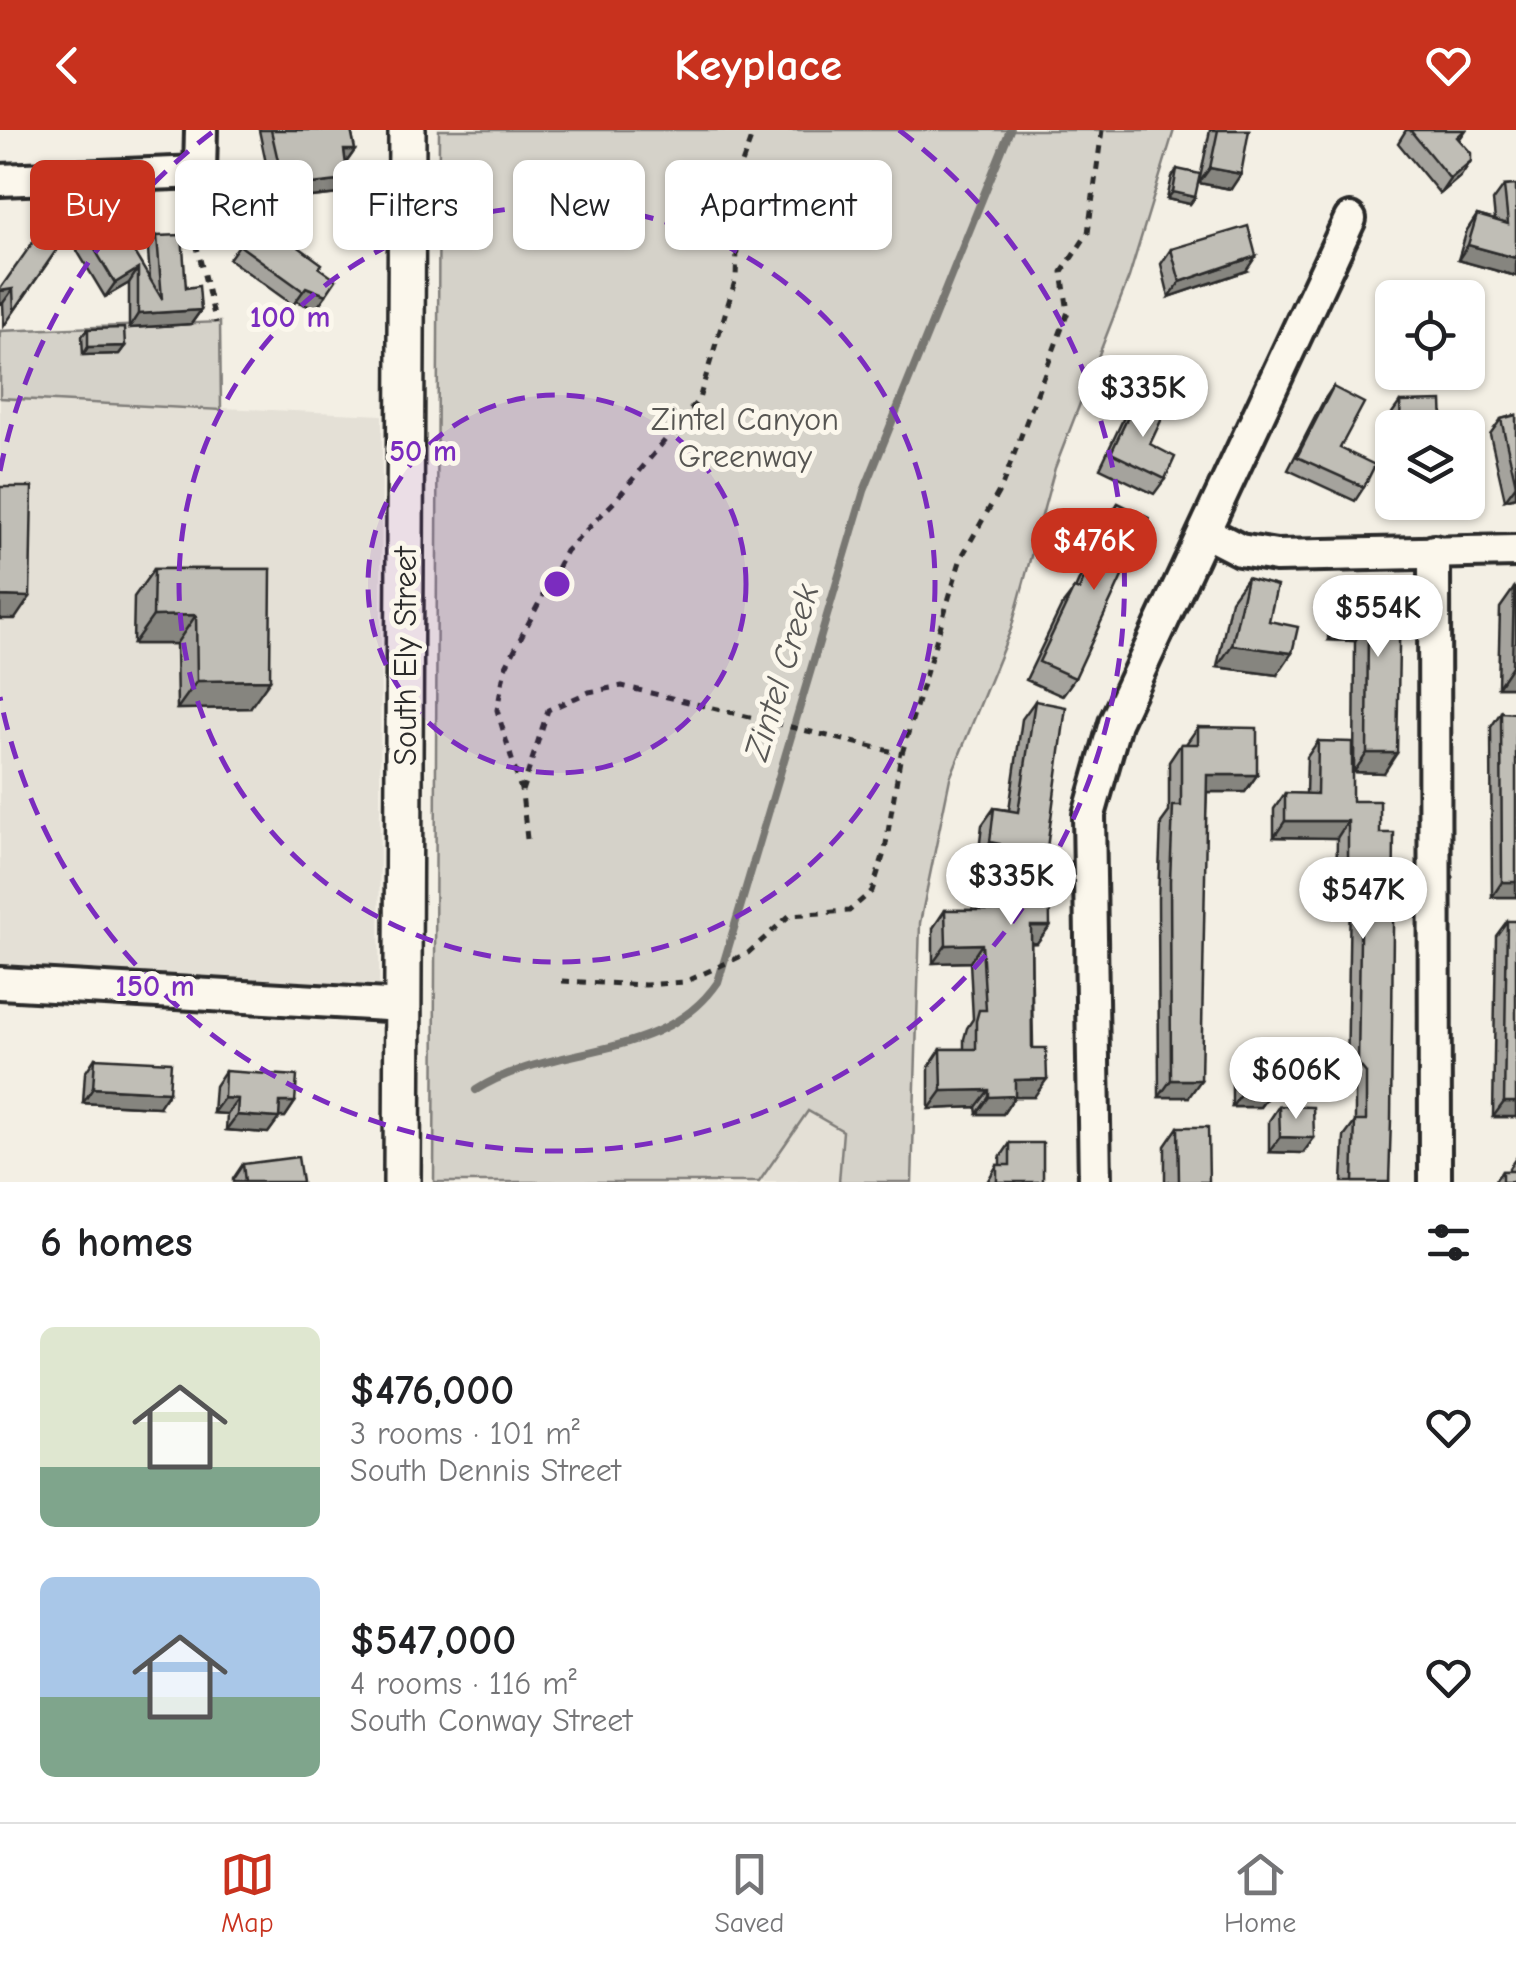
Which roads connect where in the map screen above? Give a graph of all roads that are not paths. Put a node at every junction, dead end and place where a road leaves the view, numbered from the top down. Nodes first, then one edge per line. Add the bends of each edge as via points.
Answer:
1 (200, 130) edge
2 (408, 130) edge
3 (0, 180) edge
4 (1350, 219) dead end
5 (1205, 532) junction
6 (1434, 551) junction
7 (1516, 551) edge
8 (0, 983) edge
9 (404, 1006) junction
10 (402, 1182) edge
11 (1095, 1182) edge
12 (1435, 1182) edge

1 - 3 street via 200,172
2 - 9 street, South Ely Street
4 - 5 street
5 - 6 street via 1240,550 1276,556
5 - 11 street via 1115,723 1089,814
6 - 7 street
6 - 12 street
8 - 9 street
9 - 10 street, South Ely Street

